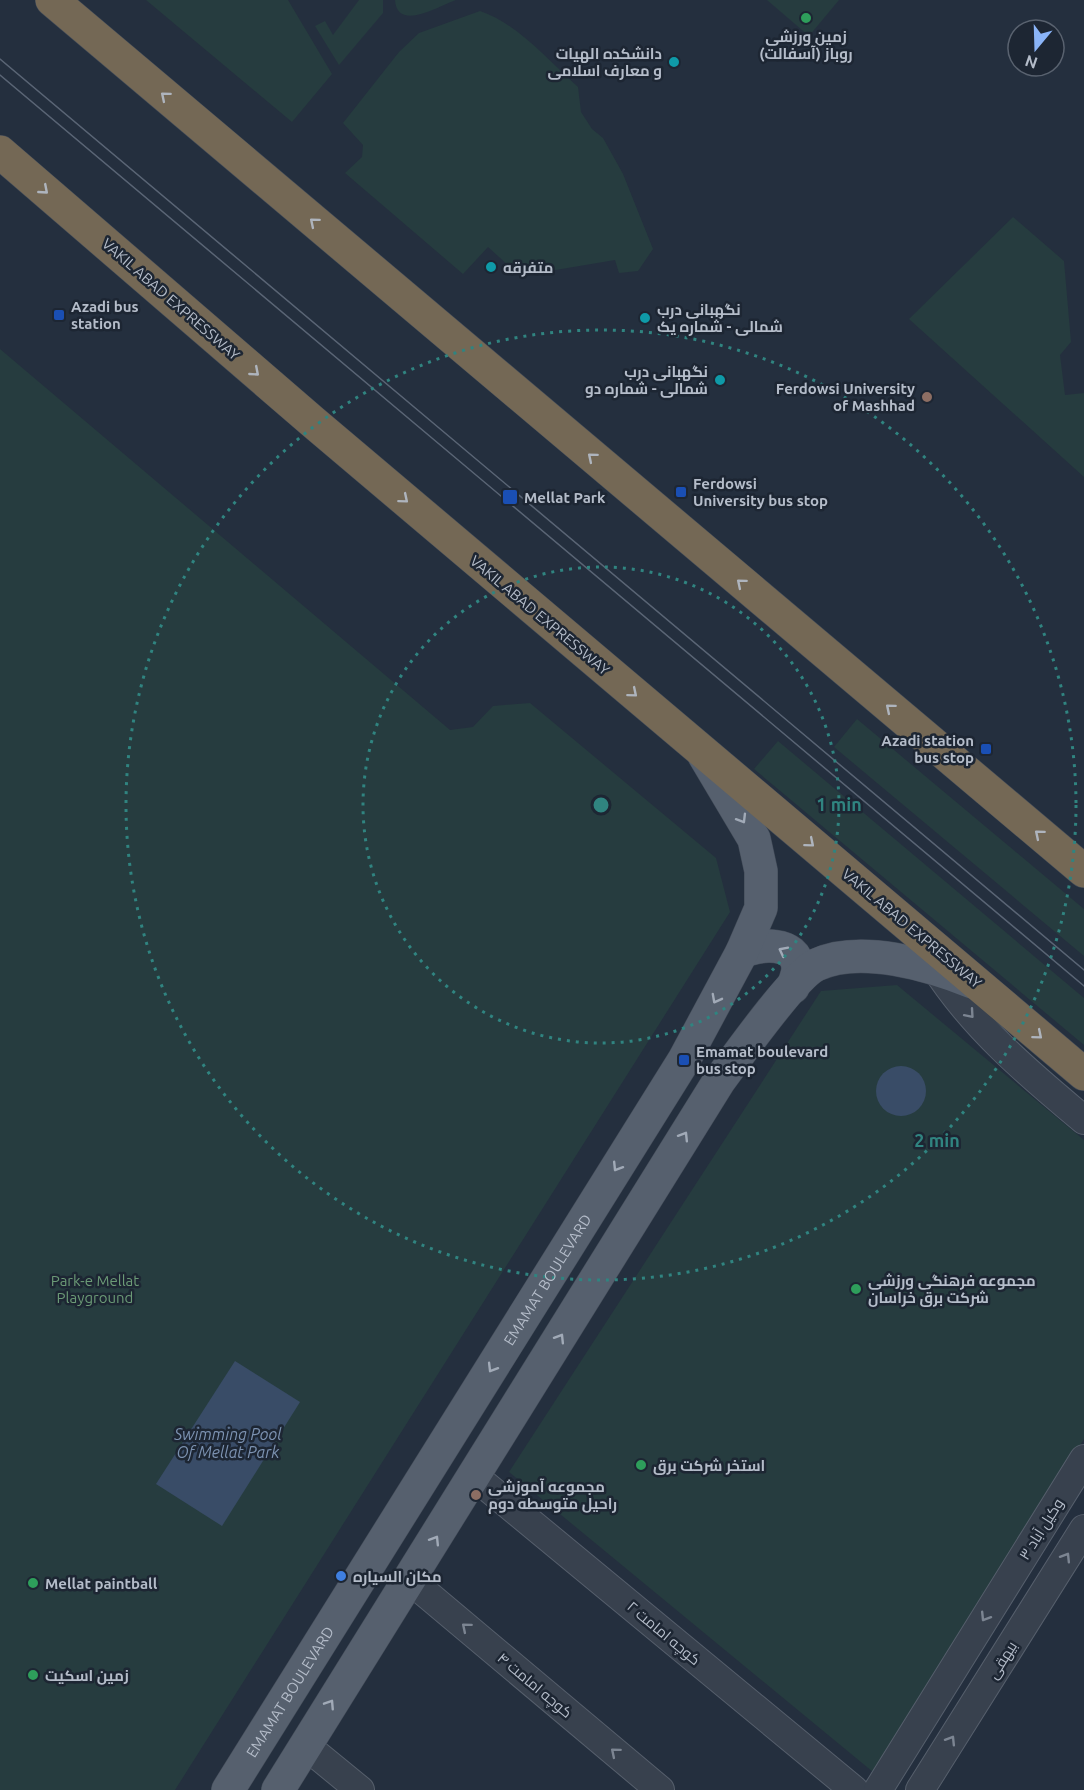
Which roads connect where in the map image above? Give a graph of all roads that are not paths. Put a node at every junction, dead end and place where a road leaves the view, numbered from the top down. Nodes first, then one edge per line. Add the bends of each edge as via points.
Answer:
1 (52, 0) edge
2 (0, 152) edge
3 (701, 751) junction
4 (1084, 871) edge
5 (742, 952) junction
6 (935, 967) junction
7 (977, 984) junction
8 (793, 987) junction
9 (1084, 1074) edge
10 (1084, 1120) edge
11 (1084, 1459) edge
12 (474, 1476) junction
13 (1084, 1529) edge
14 (1016, 1568) junction
15 (410, 1580) junction
16 (1046, 1589) junction
17 (305, 1744) junction
18 (228, 1790) edge
19 (278, 1790) edge
20 (360, 1790) edge
21 (660, 1790) edge
22 (854, 1790) edge
23 (878, 1790) edge
24 (920, 1790) edge

4 -> 1 highway
2 -> 3 highway, VAKIL ABAD EXPRESSWAY
3 -> 5 main road, EMAMAT BOULEVARD via 754,839 761,871 761,908
3 -> 7 highway, VAKIL ABAD EXPRESSWAY
8 -> 5 main road via 798,969 793,956 785,950 768,945
5 -> 18 main road, EMAMAT BOULEVARD via 684,1060
6 - 7 main road
6 - 8 main road via 845,957 815,966
6 -> 10 street via 949,990 983,1029
7 -> 9 highway, VAKIL ABAD EXPRESSWAY
12 -> 8 main road via 718,1081
11 - 14 street, ۳ وکیل آباد
15 -> 12 main road
12 - 22 street, کوچه امامت ۲
16 -> 13 street, بیهقی
14 - 16 street
14 -> 23 street
17 -> 15 main road
21 -> 15 street, کوچه امامت ۴
24 -> 16 street, بیهقی
17 - 19 main road
17 - 20 street

